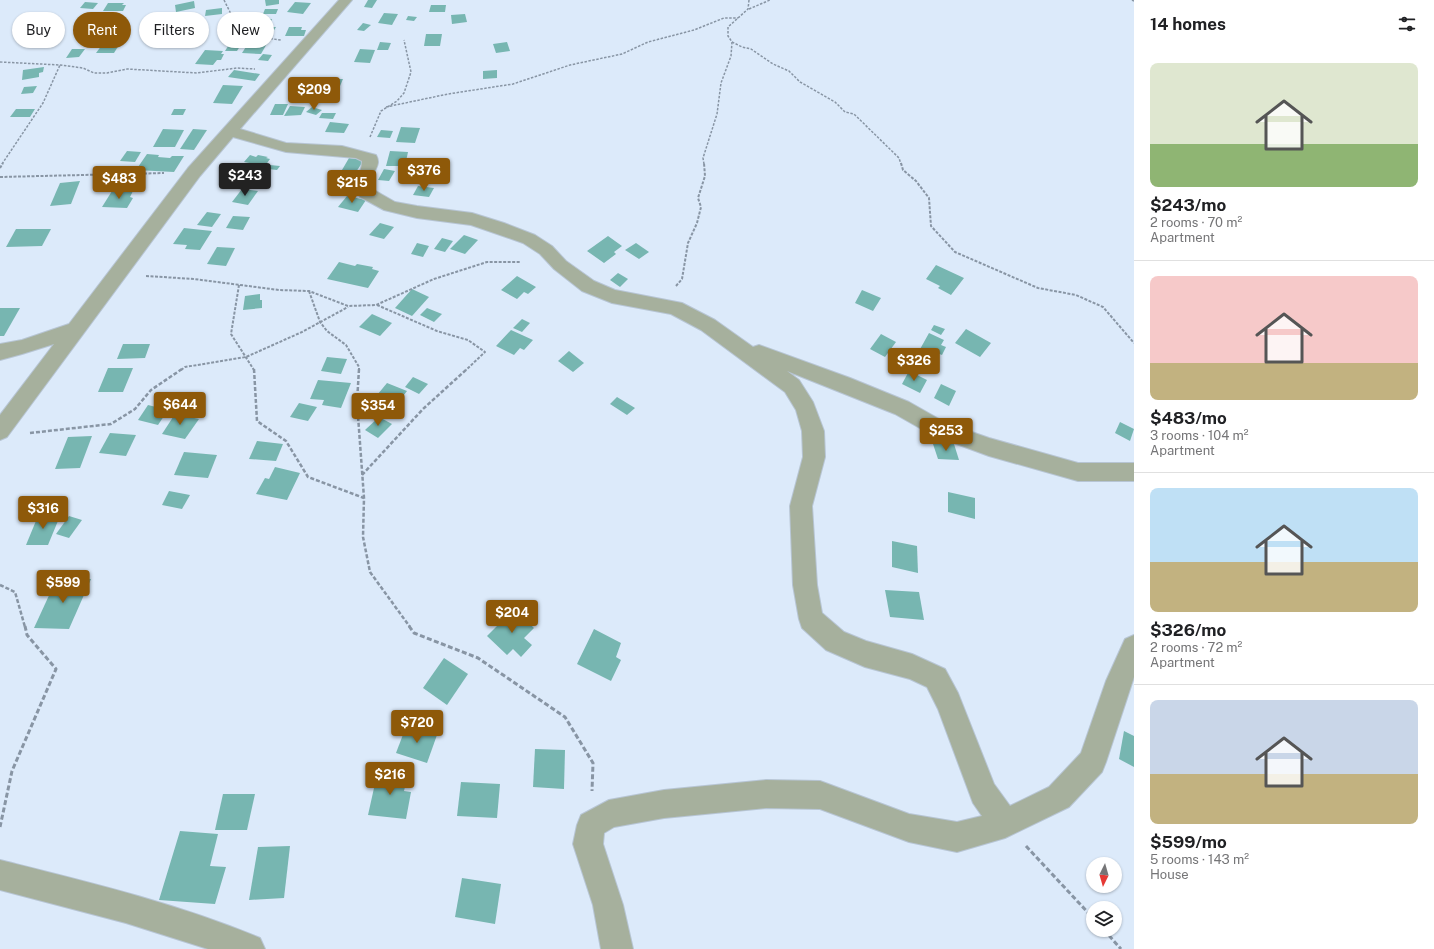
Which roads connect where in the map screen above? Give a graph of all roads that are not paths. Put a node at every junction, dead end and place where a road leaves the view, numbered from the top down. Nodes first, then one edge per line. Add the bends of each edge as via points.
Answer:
1 (346, 0) edge
2 (231, 131) junction
3 (74, 330) junction
4 (738, 346) junction
5 (0, 352) edge
6 (0, 431) edge
7 (1134, 472) edge
8 (1134, 648) edge
9 (1005, 824) junction
10 (0, 875) edge
11 (248, 949) edge
12 (617, 949) edge

1 - 2 street
2 - 3 street via 194,172
2 - 4 street via 295,149 340,150 361,154 370,158 370,167 364,180 366,193 390,206 472,219 498,226 530,239 588,286 612,296 676,308 708,325
3 - 5 street
3 - 6 street
4 - 7 street via 843,384 902,408 939,428 988,446 1078,472
4 - 9 street via 792,386 806,408 813,431 814,457 801,506 805,585 811,620 835,641 865,654 912,667 936,678 949,702 983,793
8 - 9 street via 1119,681 1092,762 1059,797
9 - 12 street via 957,837 910,828 820,795 766,794 664,804 609,814 591,826 588,844 608,905
10 - 11 street via 109,903 213,934

